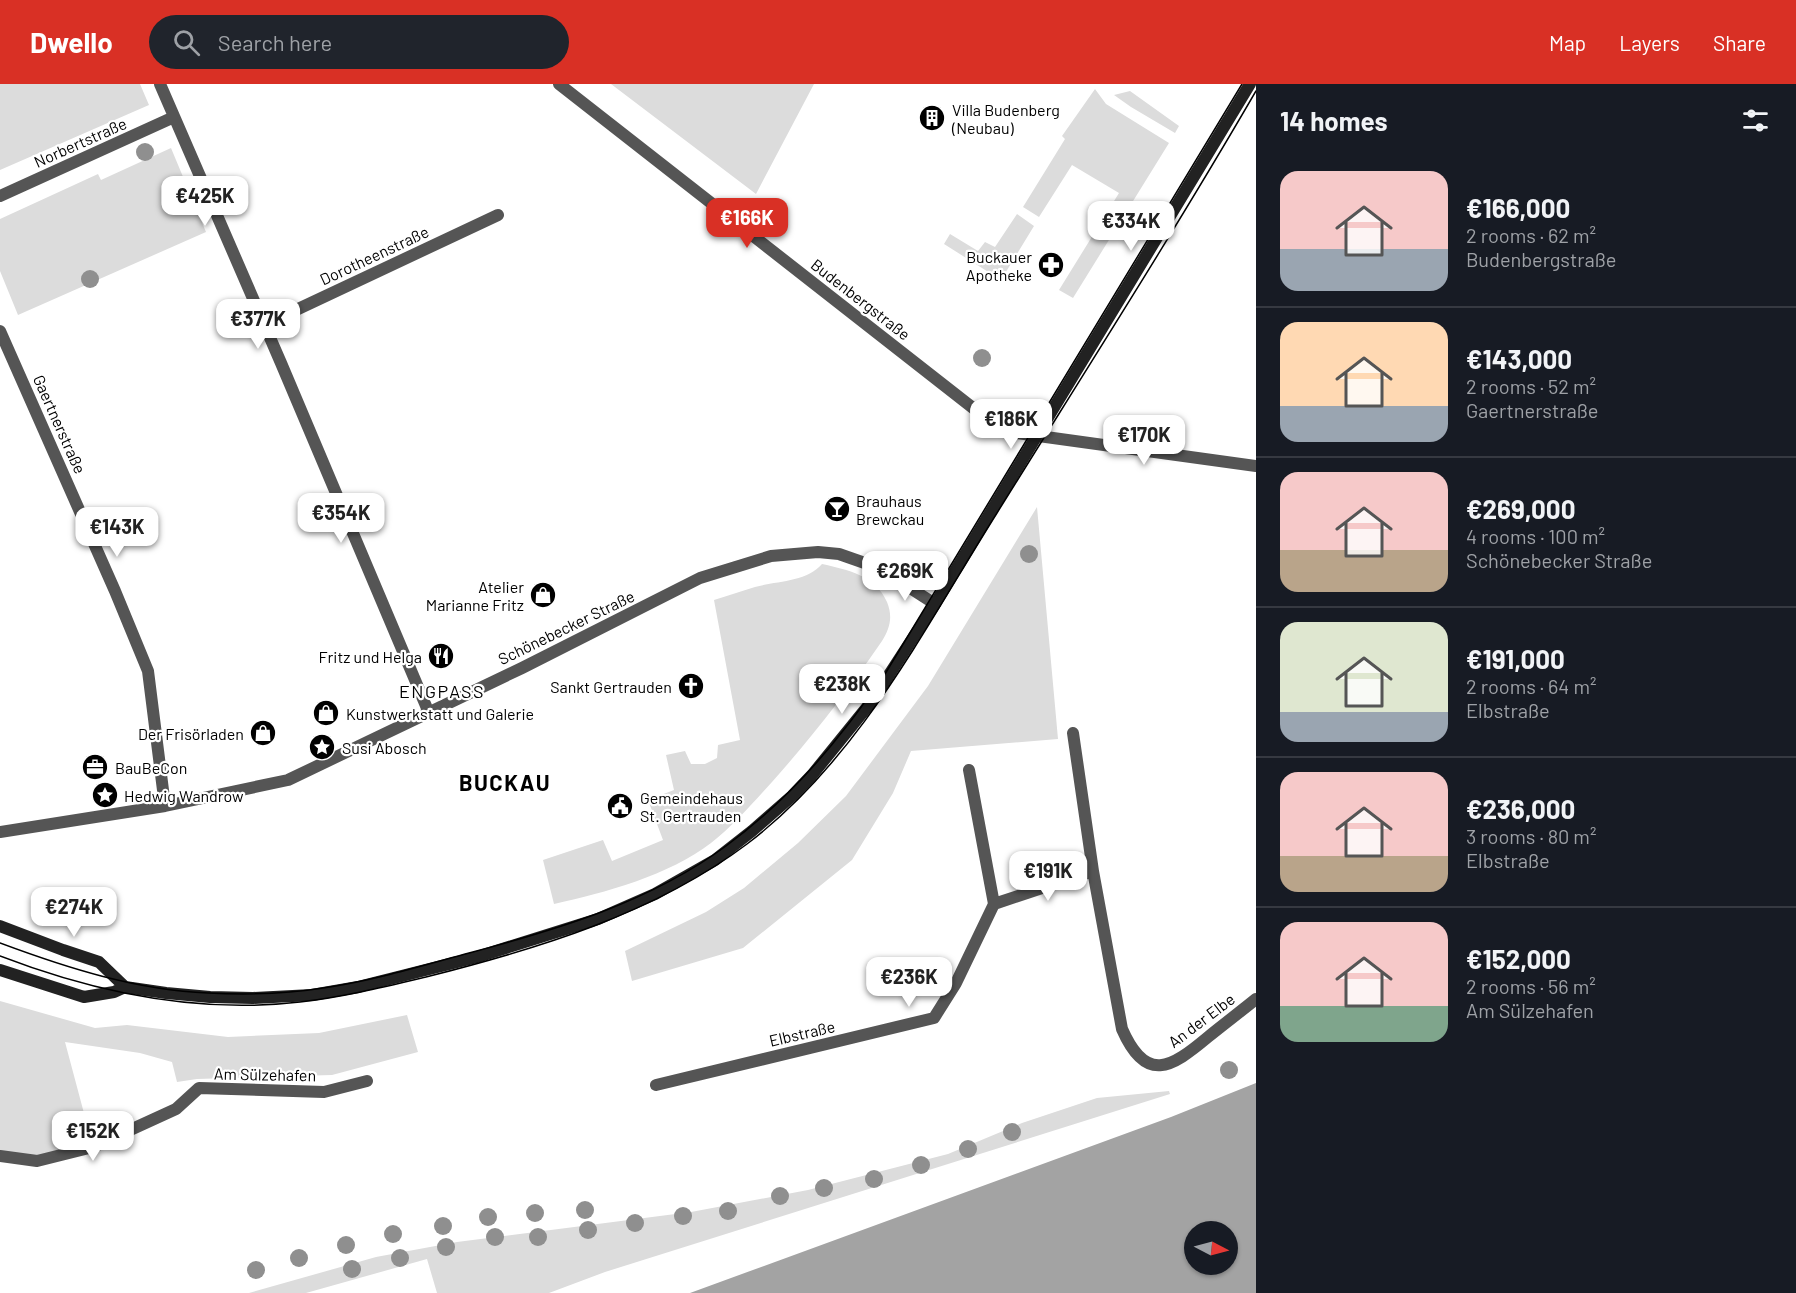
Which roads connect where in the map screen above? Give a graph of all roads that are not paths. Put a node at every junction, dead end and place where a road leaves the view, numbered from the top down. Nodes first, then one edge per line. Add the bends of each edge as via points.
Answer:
1 (160, 84) edge
2 (559, 84) edge
3 (1250, 84) edge
4 (174, 117) junction
5 (0, 196) edge
6 (498, 215) dead end
7 (264, 325) junction
8 (0, 331) edge
9 (1036, 436) junction
10 (1256, 466) edge
11 (935, 604) junction
12 (429, 713) junction
13 (1073, 733) dead end
14 (969, 770) dead end
15 (165, 806) junction
16 (0, 832) edge
17 (1092, 871) junction
18 (994, 904) junction
19 (0, 926) edge
20 (0, 970) edge
21 (125, 987) junction
22 (1256, 999) edge
23 (367, 1082) dead end
24 (656, 1085) dead end
25 (0, 1156) edge

1 - 4 street
2 - 9 street, Budenbergstraße via 993,423 1017,434
3 - 9 main road
4 - 5 street, Norbertstraße
4 - 7 street
6 - 7 street, Dorotheenstraße
7 - 12 street
8 - 15 street, Gaertnerstraße via 148,671
9 - 10 street, Budenbergstraße
9 - 11 main road
11 - 12 street, Schönebecker Straße via 879,568 839,554 771,556 700,578
11 - 21 main road via 872,701 792,796 723,854 655,894 598,919 504,949 358,987 312,995 253,998
12 - 15 street, Schönebecker Straße via 288,780
13 - 17 street
14 - 18 street
15 - 16 street, Schönebecker Straße
17 - 18 street
17 - 22 street, An der Elbe via 1122,1029 1141,1059 1156,1065 1171,1063
18 - 24 street, Elbstraße via 956,983 934,1018
19 - 21 main road via 99,962
20 - 21 main road via 84,997
23 - 25 street, Am Sülzehafen via 324,1092 199,1088 176,1109 93,1147 37,1161

